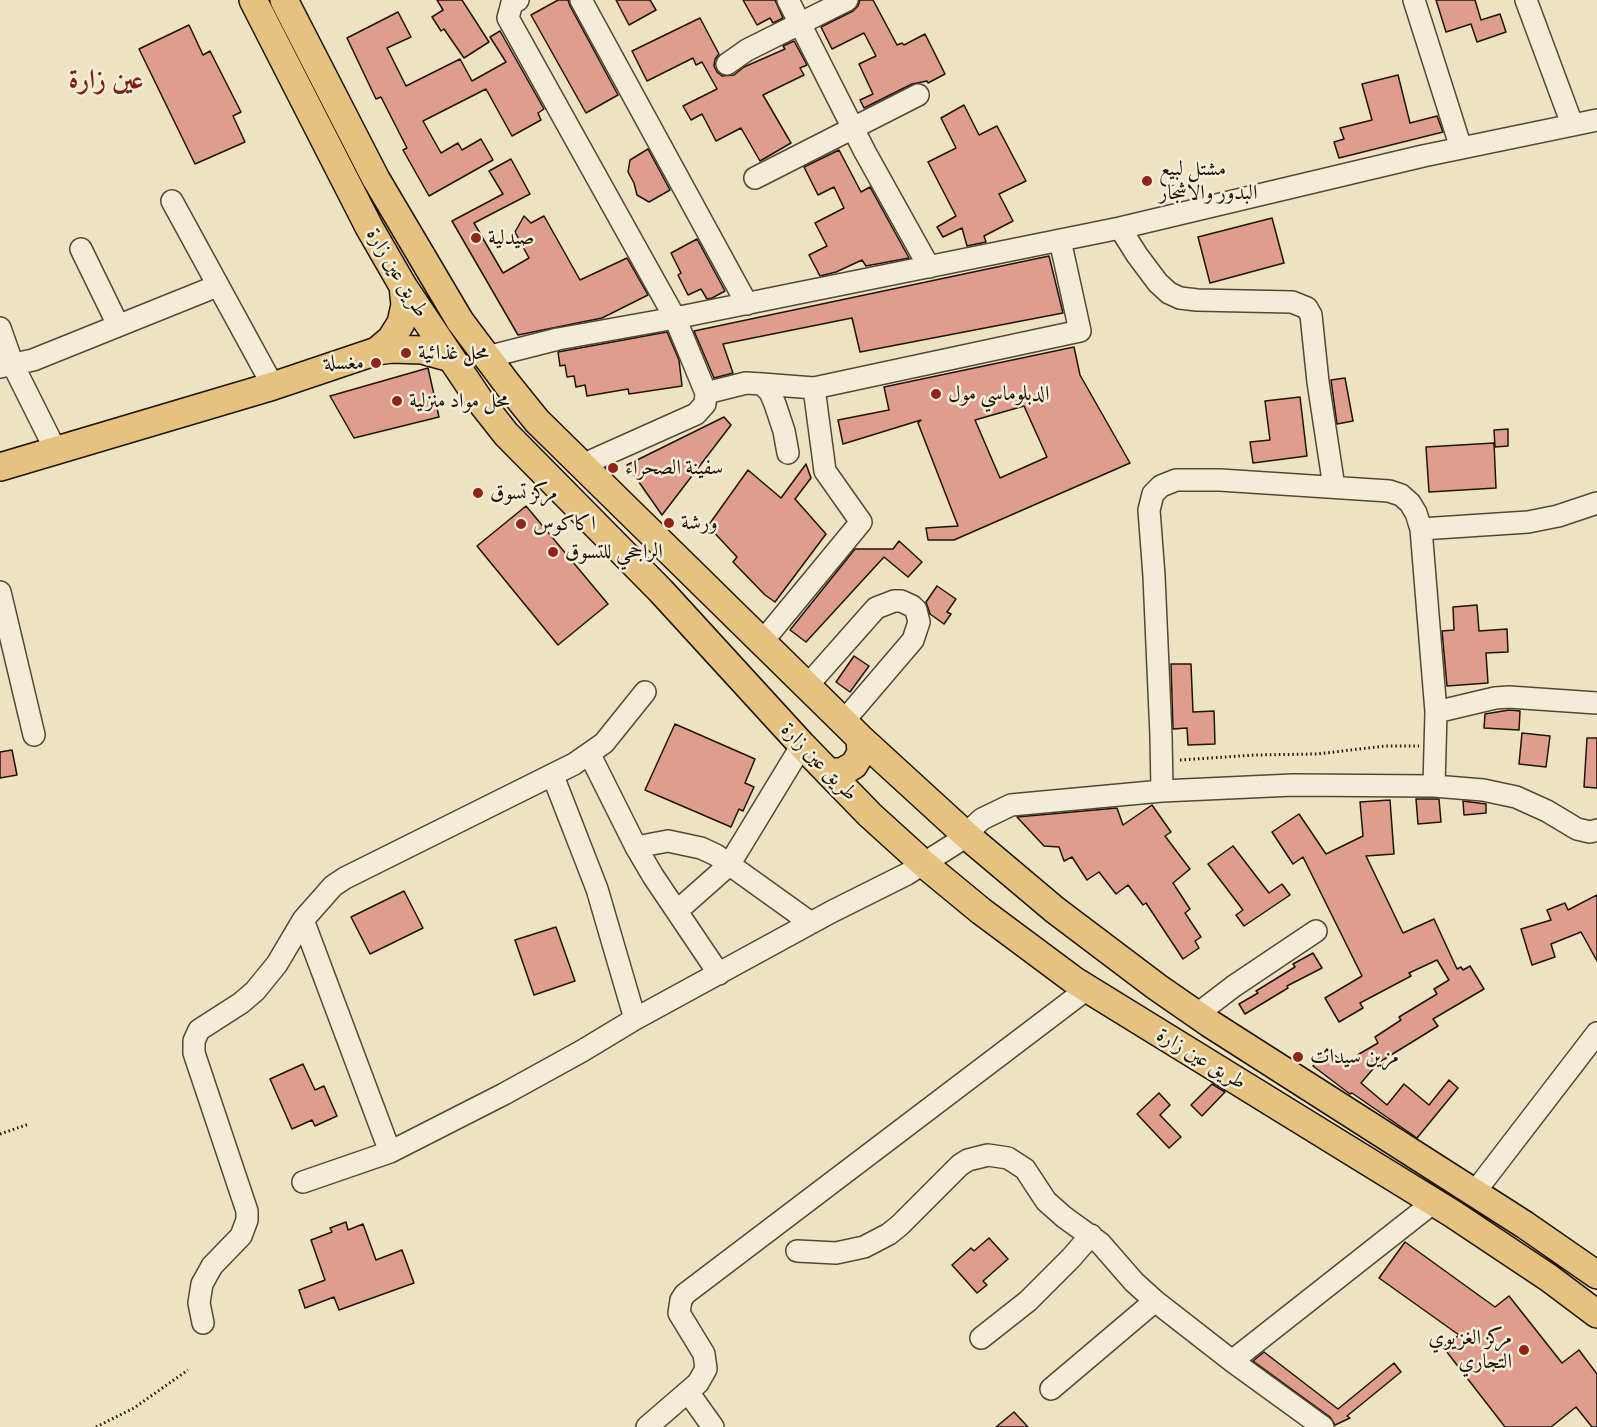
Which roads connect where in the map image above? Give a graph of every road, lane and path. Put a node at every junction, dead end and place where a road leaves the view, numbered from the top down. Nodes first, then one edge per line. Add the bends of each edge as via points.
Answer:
1 (253, 0) edge
2 (284, 0) edge
3 (518, 0) edge
4 (581, 0) edge
5 (788, 0) edge
6 (847, 0) edge
7 (1414, 0) edge
8 (1526, 0) edge
9 (800, 24) junction
10 (727, 64) dead end
11 (918, 95) dead end
12 (1597, 120) edge
13 (1572, 124) junction
14 (853, 128) junction
15 (1461, 148) junction
16 (755, 178) dead end
17 (172, 201) dead end
18 (1120, 228) junction
19 (1060, 240) junction
20 (81, 249) dead end
21 (928, 267) junction
22 (216, 286) junction
23 (403, 286) junction
24 (747, 304) junction
25 (675, 318) junction
26 (118, 325) junction
27 (0, 328) edge
28 (377, 351) junction
29 (487, 357) junction
30 (451, 358) junction
31 (7, 366) edge
32 (762, 384) junction
33 (273, 386) junction
34 (814, 388) junction
35 (706, 393) junction
36 (56, 451) junction
37 (788, 453) dead end
38 (582, 465) junction
39 (0, 467) edge
40 (1335, 487) junction
41 (1597, 503) edge
42 (1421, 529) junction
43 (0, 592) edge
44 (762, 642) junction
45 (807, 686) junction
46 (645, 692) dead end
47 (1597, 703) edge
48 (1436, 712) junction
49 (852, 730) junction
50 (34, 735) dead end
51 (802, 745) junction
52 (1436, 745) junction
53 (590, 755) junction
54 (1161, 759) junction
55 (828, 772) junction
56 (553, 776) junction
57 (1434, 786) junction
58 (1162, 792) junction
59 (1597, 830) edge
60 (966, 835) junction
61 (636, 847) junction
62 (924, 864) junction
63 (729, 865) junction
64 (677, 911) junction
65 (303, 920) junction
66 (812, 923) junction
67 (1316, 931) dead end
68 (719, 974) junction
69 (1087, 989) junction
70 (1196, 1015) junction
71 (635, 1019) junction
72 (1597, 1033) edge
73 (29, 1124) dead end
74 (0, 1134) edge
75 (390, 1152) junction
76 (303, 1182) dead end
77 (1474, 1193) junction
78 (1434, 1202) junction
79 (1091, 1235) junction
80 (797, 1251) dead end
81 (1597, 1275) edge
82 (1155, 1301) junction
83 (1597, 1314) edge
84 (203, 1323) dead end
85 (981, 1338) dead end
86 (1232, 1361) junction
87 (188, 1370) dead end
88 (1051, 1389) dead end
89 (688, 1392) junction
90 (96, 1427) edge
91 (647, 1427) edge
92 (713, 1427) edge
93 (1323, 1427) edge

1 - 23 main road, طريق عين زارة
2 - 29 main road, طريق عين زارة via 376,179 460,321
3 - 25 street via 512,3 508,18
4 - 24 street
5 - 9 street
6 - 9 street
7 - 15 street
8 - 13 street
9 - 10 street
9 - 14 street
11 - 14 street
12 - 13 street
13 - 15 street
14 - 16 street
14 - 21 street
15 - 18 street
17 - 22 street
18 - 19 street
18 - 40 street via 1158,283 1180,298 1292,302 1307,308
19 - 21 street
19 - 34 street via 1080,330
20 - 26 street
21 - 24 street
22 - 26 street
22 - 33 street
23 - 28 main road via 405,305 400,323 391,339
23 - 30 main road, طريق عين زارة
24 - 25 street
25 - 29 street via 558,339
25 - 35 street
26 - 31 street via 33,360
27 - 31 street
28 - 30 main road via 422,350
28 - 33 main road
29 - 38 main road, طريق عين زارة via 537,421
30 - 51 main road, طريق عين زارة via 506,434 661,591
31 - 36 street
32 - 34 street
32 - 35 street via 746,383
32 - 37 street via 775,404
33 - 36 main road
34 - 44 street via 825,471 861,522
35 - 38 street via 705,404 696,414
36 - 39 main road
38 - 44 main road, طريق عين زارة
40 - 42 street via 1401,495 1416,513
40 - 54 street via 1176,480 1153,494 1149,510
41 - 42 street via 1528,522
42 - 48 street
43 - 50 street
44 - 45 main road, طريق عين زارة
45 - 49 main road, طريق عين زارة
45 - 49 street via 876,608 894,601 912,606 919,622 914,640
46 - 53 street
47 - 48 street via 1509,697
48 - 52 street
49 - 55 main road via 861,753 854,765 842,772
49 - 60 main road, طريق عين زارة
51 - 55 main road, طريق عين زارة
51 - 63 street
52 - 54 path
52 - 57 street
53 - 56 street
53 - 61 street
54 - 58 street
55 - 62 main road, طريق عين زارة
56 - 65 street via 345,878 322,896
56 - 71 street via 597,889
57 - 58 street via 1293,785
57 - 59 street via 1508,794 1577,829
58 - 60 street via 1011,805 982,819
60 - 62 street
60 - 70 main road, طريق عين زارة via 1055,910
61 - 63 street via 685,843
61 - 64 street
62 - 66 street
62 - 69 main road, طريق عين زارة via 1015,938
63 - 64 street
63 - 66 street
64 - 68 street
65 - 75 street
65 - 84 street via 267,978 242,1002 204,1026 194,1041 194,1053 247,1211 241,1236 212,1266 202,1284 199,1303
66 - 68 street
67 - 70 street
68 - 71 street
69 - 78 main road, طريق عين زارة
69 - 89 street via 685,1294 679,1313 707,1364 702,1379
70 - 77 main road, طريق عين زارة
71 - 75 street via 582,1052
72 - 77 street
73 - 74 path
75 - 76 street
77 - 81 main road, طريق عين زارة
78 - 83 main road, طريق عين زارة
78 - 86 street
79 - 80 street via 1046,1201 1025,1169 1008,1158 988,1155 960,1165 900,1225 877,1242 836,1253
79 - 82 street
79 - 85 street via 1028,1301
82 - 86 street
82 - 88 street
86 - 93 street
87 - 90 path via 134,1408
89 - 91 street
89 - 92 street

